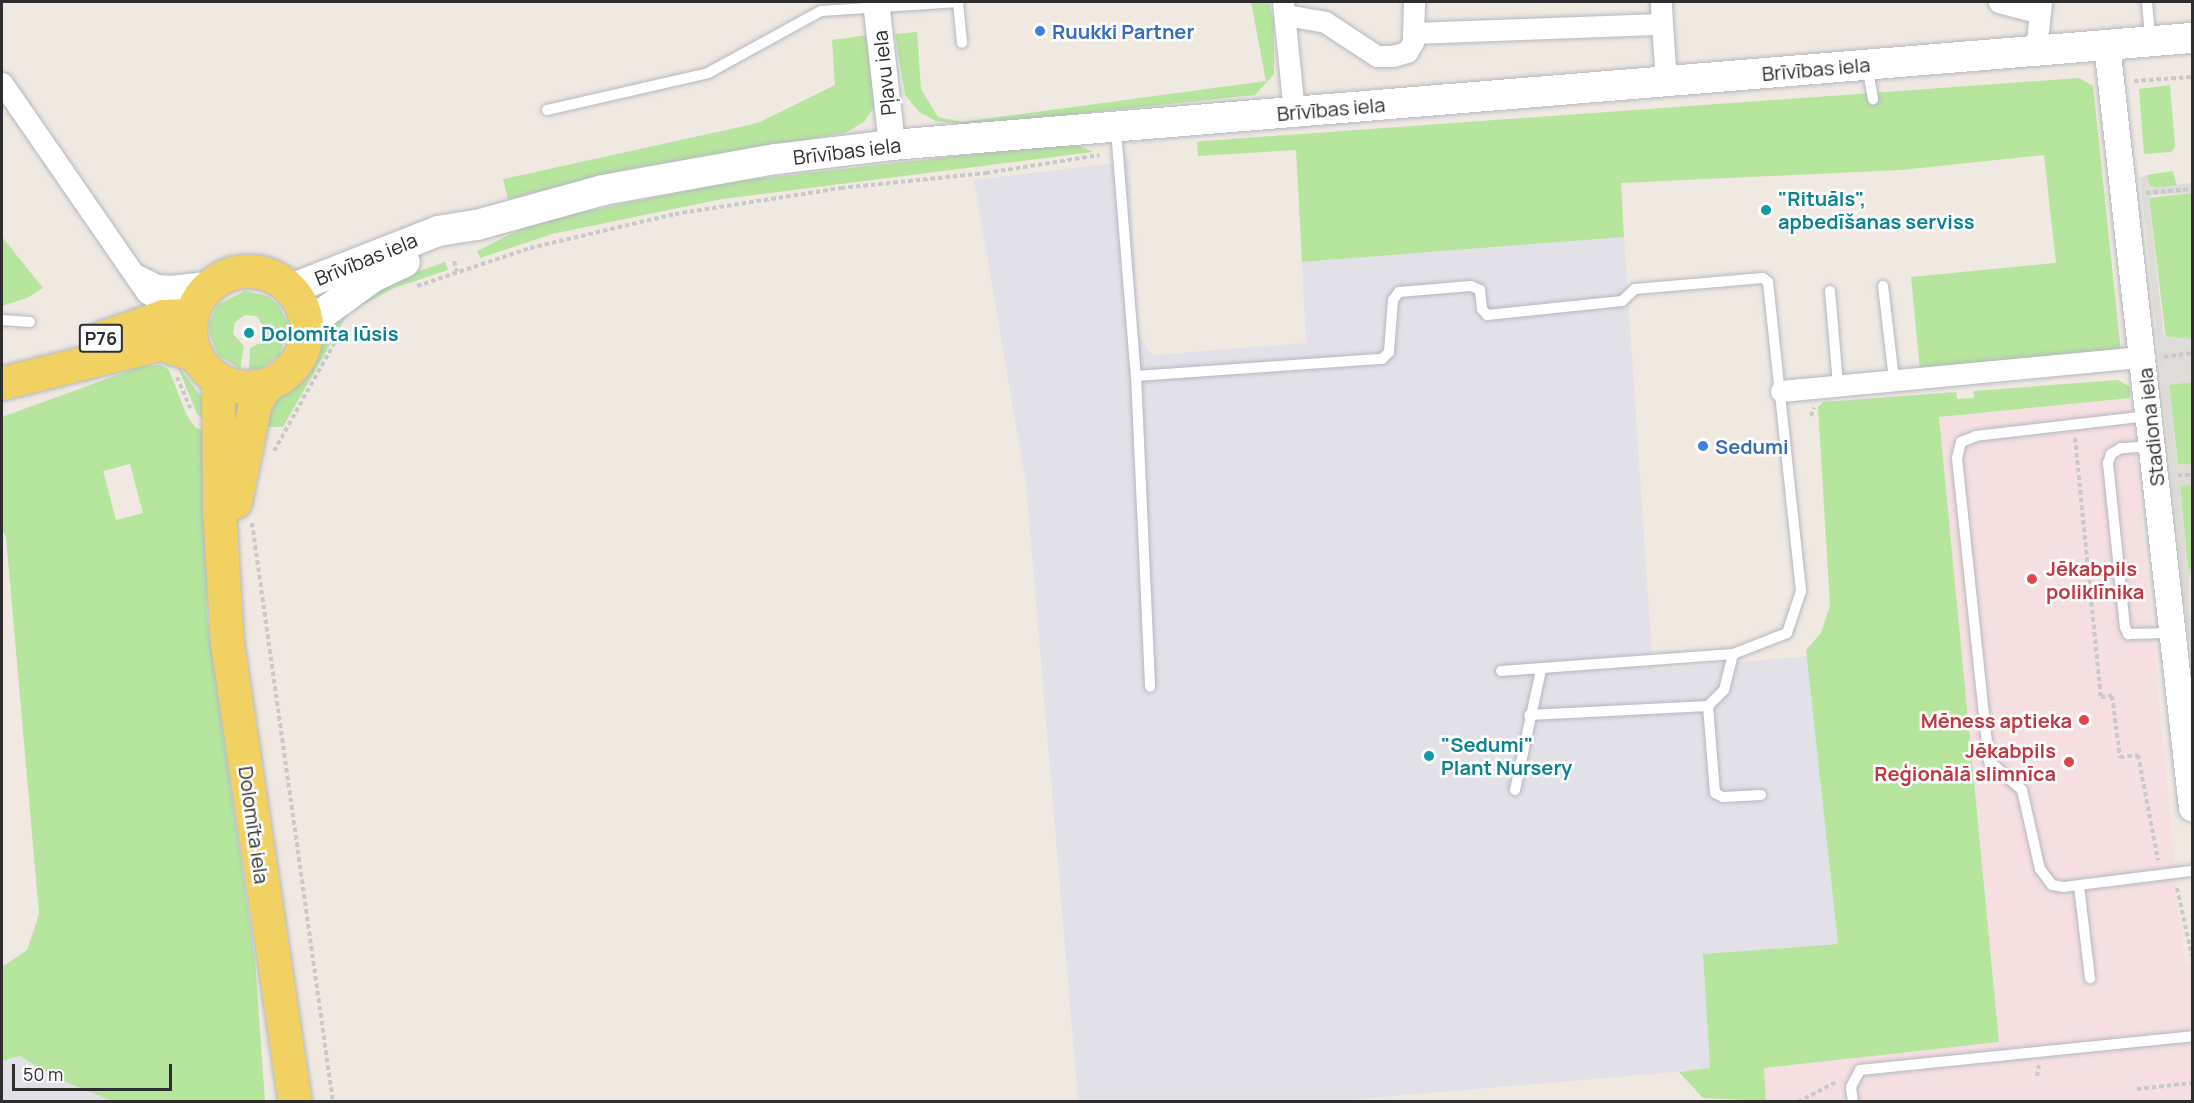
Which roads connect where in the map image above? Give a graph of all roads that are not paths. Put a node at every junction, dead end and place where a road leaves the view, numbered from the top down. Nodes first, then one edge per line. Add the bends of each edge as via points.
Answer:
1 (1414, 2) edge
2 (1661, 2) edge
3 (1999, 2) edge
4 (2147, 2) edge
5 (877, 4) edge
6 (2040, 7) edge
7 (1284, 8) edge
8 (1662, 24) junction
9 (1413, 33) junction
10 (2193, 38) edge
11 (2150, 41) junction
12 (962, 43) dead end
13 (2108, 45) junction
14 (2036, 51) junction
15 (1867, 65) junction
16 (1666, 81) junction
17 (2, 83) edge
18 (1873, 99) dead end
19 (547, 110) dead end
20 (1294, 112) junction
21 (1117, 140) junction
22 (892, 145) junction
23 (477, 225) junction
24 (136, 274) junction
25 (1883, 286) dead end
26 (291, 289) junction
27 (1830, 291) dead end
28 (200, 300) junction
29 (2, 321) edge
30 (30, 322) dead end
31 (306, 335) junction
32 (2153, 357) junction
33 (186, 365) junction
34 (1136, 376) junction
35 (218, 379) junction
36 (1894, 380) junction
37 (9, 381) edge
38 (267, 384) junction
39 (1838, 385) junction
40 (1781, 391) junction
41 (2150, 415) junction
42 (234, 432) junction
43 (2153, 446) junction
44 (2174, 633) junction
45 (1733, 654) junction
46 (1541, 670) junction
47 (1501, 671) dead end
48 (1150, 687) dead end
49 (1708, 706) junction
50 (1529, 715) junction
51 (1515, 790) dead end
52 (1761, 795) dead end
53 (2193, 808) edge
54 (2193, 871) edge
55 (2079, 886) junction
56 (2091, 978) dead end
57 (2193, 1036) edge
58 (295, 1101) edge
59 (1853, 1101) edge

1 - 9 street
2 - 8 street
3 - 6 street
4 - 11 lane
5 - 12 lane via 958,2
5 - 19 lane via 821,10 708,73
5 - 22 street, Pļavu iela
6 - 14 street
7 - 9 street via 1325,22 1377,56 1407,51
7 - 20 street
8 - 9 street
8 - 16 street
10 - 11 main road, Brīvības iela
11 - 13 main road, Brīvības iela
13 - 14 main road, Brīvības iela
13 - 32 street, Stadiona iela
14 - 15 main road, Brīvības iela
15 - 16 main road, Brīvības iela
15 - 18 lane
16 - 20 main road, Brīvības iela
17 - 24 street
20 - 21 main road, Brīvības iela
21 - 22 main road, Brīvības iela
21 - 34 lane
22 - 23 main road, Brīvības iela via 699,171 603,190
23 - 26 main road, Brīvības iela via 438,231
23 - 31 main road, Brīvības iela via 373,277 319,316
24 - 28 street
24 - 28 street via 147,293 167,305
25 - 36 lane
26 - 28 main road, P76 via 263,272 246,270
26 - 31 main road via 306,318
27 - 39 lane
28 - 33 main road
28 - 37 main road, P76 via 59,354
29 - 30 lane
31 - 38 main road via 294,365
32 - 36 street
32 - 41 street, Stadiona iela
33 - 35 main road
33 - 37 main road, P76 via 160,344
34 - 40 lane via 1382,359 1389,352 1393,300 1399,292 1471,286 1480,290 1482,309 1487,315 1622,301 1635,289 1763,278 1768,282
34 - 48 lane
35 - 38 main road via 250,387
35 - 42 main road, Dolomīta iela
36 - 39 street
38 - 42 main road, Dolomīta iela
39 - 40 street
40 - 45 lane via 1801,591 1787,633
41 - 43 street, Stadiona iela
41 - 55 lane via 1976,436 1961,442 1956,450 1989,761 2022,790 2044,878 2052,885
42 - 58 main road, Dolomīta iela via 223,548 227,643
43 - 44 street, Stadiona iela
43 - 44 lane via 2121,448 2111,454 2108,463 2125,627 2128,634
44 - 53 street, Stadiona iela
45 - 46 lane
45 - 49 lane via 1724,690
46 - 47 lane
46 - 50 lane
49 - 50 lane
49 - 52 lane via 1715,793 1723,797
50 - 51 lane
54 - 55 lane
55 - 56 lane
57 - 59 lane via 1860,1070 1851,1087

